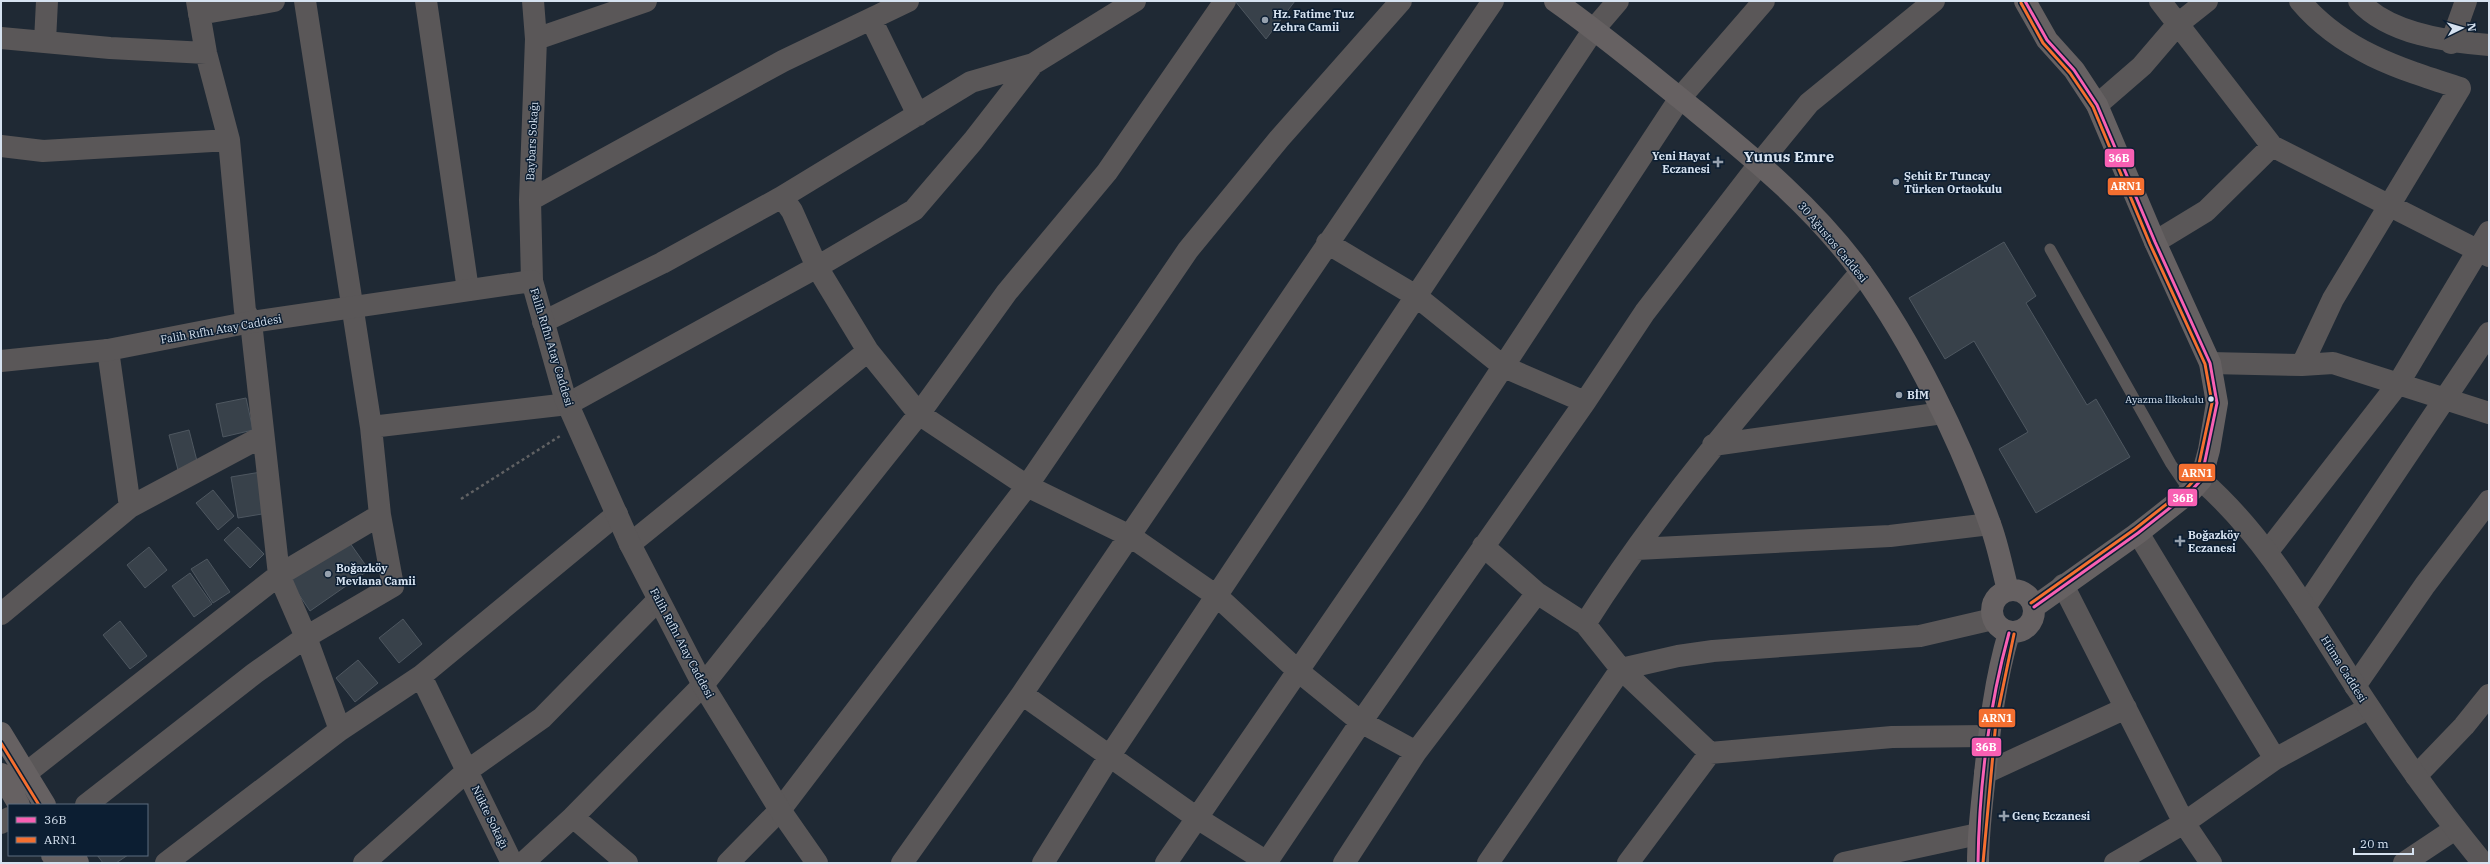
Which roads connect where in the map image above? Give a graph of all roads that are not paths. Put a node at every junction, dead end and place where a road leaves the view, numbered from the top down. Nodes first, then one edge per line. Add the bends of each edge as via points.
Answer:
1 (47, 1) edge
2 (274, 1) edge
3 (305, 1) edge
4 (426, 1) edge
5 (533, 1) edge
6 (646, 1) edge
7 (908, 1) edge
8 (1135, 1) edge
9 (1224, 1) edge
10 (1401, 1) edge
11 (1493, 1) edge
12 (1555, 1) edge
13 (1618, 1) edge
14 (1764, 1) edge
15 (1934, 1) edge
16 (2025, 1) edge
17 (2160, 1) edge
18 (2207, 1) edge
19 (2300, 1) edge
20 (2466, 1) edge
21 (2363, 3) edge
22 (198, 8) edge
23 (871, 19) junction
24 (2178, 24) junction
25 (1594, 29) junction
26 (1, 38) edge
27 (536, 40) junction
28 (44, 41) junction
29 (2451, 43) junction
30 (2489, 45) edge
31 (206, 53) junction
32 (1033, 64) junction
33 (1680, 98) junction
34 (2097, 105) junction
35 (918, 115) junction
36 (229, 140) junction
37 (1, 146) edge
38 (2272, 146) junction
39 (1760, 163) junction
40 (782, 197) junction
41 (530, 200) junction
42 (2388, 205) junction
43 (2489, 232) edge
44 (2155, 242) junction
45 (1327, 243) junction
46 (2050, 249) dead end
47 (2483, 253) edge
48 (817, 267) junction
49 (1860, 272) junction
50 (532, 281) junction
51 (468, 290) junction
52 (1416, 296) junction
53 (351, 309) junction
54 (251, 322) junction
55 (543, 322) junction
56 (2489, 333) edge
57 (108, 350) junction
58 (868, 350) junction
59 (1, 361) edge
60 (2210, 363) junction
61 (2302, 365) junction
62 (1504, 367) junction
63 (2398, 384) junction
64 (2446, 399) junction
65 (1585, 402) junction
66 (568, 404) junction
67 (1942, 413) junction
68 (2489, 413) edge
69 (919, 414) junction
70 (371, 427) junction
71 (263, 436) junction
72 (1713, 446) junction
73 (1027, 486) junction
74 (2195, 486) junction
75 (2489, 501) edge
76 (130, 507) junction
77 (617, 514) junction
78 (380, 515) junction
79 (1990, 524) junction
80 (2138, 533) junction
81 (1130, 536) junction
82 (630, 544) junction
83 (1483, 546) junction
84 (1637, 549) junction
85 (2268, 551) junction
86 (279, 575) junction
87 (2063, 585) junction
88 (2008, 590) junction
89 (1537, 593) junction
90 (1218, 597) junction
91 (658, 600) junction
92 (2034, 606) junction
93 (2305, 607) junction
94 (1, 614) edge
95 (1993, 619) junction
96 (1585, 624) junction
97 (2009, 633) junction
98 (306, 637) junction
99 (1622, 669) junction
100 (1298, 671) junction
101 (421, 676) junction
102 (703, 685) junction
103 (2355, 686) junction
104 (1022, 694) junction
105 (2489, 695) edge
106 (2126, 708) junction
107 (2369, 708) junction
108 (1361, 722) junction
109 (340, 730) junction
110 (1, 733) edge
111 (1988, 736) junction
112 (1416, 752) junction
113 (1710, 753) junction
114 (1109, 757) junction
115 (2275, 759) junction
116 (467, 771) junction
117 (1985, 773) junction
118 (1, 774) edge
119 (25, 774) junction
120 (2416, 776) junction
121 (18, 804) edge
122 (44, 804) edge
123 (87, 804) edge
124 (780, 810) junction
125 (573, 817) junction
126 (1197, 818) junction
127 (2184, 823) junction
128 (2455, 829) junction
129 (1978, 834) junction
130 (166, 863) edge
131 (364, 863) edge
132 (512, 863) edge
133 (523, 863) edge
134 (627, 863) edge
135 (728, 863) edge
136 (817, 863) edge
137 (902, 863) edge
138 (1043, 863) edge
139 (1166, 863) edge
140 (1266, 863) edge
141 (1344, 863) edge
142 (1488, 863) edge
143 (1628, 863) edge
144 (1844, 863) edge
145 (1978, 863) edge
146 (2115, 863) edge
147 (2210, 863) edge
148 (2404, 863) edge
149 (2483, 863) edge

1 - 28 street
2 - 22 street
3 - 53 street
4 - 51 street
5 - 27 street, Baybars Sokağı
6 - 27 street
7 - 23 street
8 - 32 street
9 - 69 street via 1107,172 1007,292
10 - 73 street via 1279,139 1188,250
11 - 45 street
12 - 25 main road, 30 Ağustos Caddesi
13 - 25 street
14 - 33 street
15 - 39 street via 1810,104
16 - 34 main road via 2047,40 2074,70
17 - 24 street
18 - 24 street
19 - 42 street via 2314,18 2381,62 2460,88
20 - 29 street
21 - 29 street via 2399,26 2422,36
22 - 31 street
23 - 35 street
23 - 41 street via 783,61
24 - 34 street via 2142,66
24 - 38 street
25 - 33 main road, 30 Ağustos Caddesi
25 - 52 street
26 - 28 street
27 - 41 street, Baybars Sokağı
28 - 31 street via 110,48
29 - 30 street
31 - 36 street
32 - 35 street via 971,82
32 - 48 street via 973,141 914,210
33 - 39 main road, 30 Ağustos Caddesi
33 - 62 street
34 - 44 main road
35 - 40 street
36 - 37 street via 43,151
36 - 54 street via 244,311
38 - 42 street
38 - 44 street via 2206,211
39 - 49 main road, 30 Ağustos Caddesi via 1811,213
39 - 65 street via 1645,312
40 - 48 street via 792,211
40 - 55 street via 662,263
41 - 50 street, Baybars Sokağı
42 - 47 street
42 - 61 street via 2333,299
43 - 47 street
44 - 60 main road
45 - 52 street
45 - 81 street
46 - 74 lane via 2167,457
47 - 63 street
48 - 58 street
48 - 66 street
49 - 67 main road, 30 Ağustos Caddesi via 1903,340
49 - 72 street
50 - 51 street, Falih Rıfhı Atay Caddesi
50 - 55 street, Falih Rıfhı Atay Caddesi
51 - 53 street, Falih Rıfhı Atay Caddesi
52 - 62 street
52 - 90 street
53 - 54 street, Falih Rıfhı Atay Caddesi
53 - 70 street
54 - 57 street, Falih Rıfhı Atay Caddesi
54 - 71 street
55 - 66 street, Falih Rıfhı Atay Caddesi
56 - 64 street
57 - 59 street, Falih Rıfhı Atay Caddesi
57 - 76 street
58 - 69 street
58 - 82 street
60 - 61 street
60 - 74 main road via 2217,403 2209,450
61 - 63 street via 2333,363
62 - 65 street
62 - 100 street
63 - 64 street
63 - 85 street
64 - 68 street
64 - 93 street
65 - 83 street
66 - 70 street
66 - 77 street, Falih Rıfhı Atay Caddesi
67 - 72 street
67 - 79 main road, 30 Ağustos Caddesi
69 - 73 street
69 - 102 street
70 - 78 street
71 - 76 street
71 - 86 street
72 - 84 street
73 - 81 street
73 - 124 street
74 - 80 main road
74 - 85 street, Hüma Caddesi via 2237,514
75 - 103 street via 2425,585
76 - 94 street
77 - 82 street, Falih Rıfhı Atay Caddesi
77 - 101 street
78 - 86 street
78 - 98 street via 393,586
79 - 84 street via 1890,536
79 - 88 main road, 30 Ağustos Caddesi
80 - 87 main road
80 - 115 street
81 - 90 street
81 - 104 street
82 - 91 street, Falih Rıfhı Atay Caddesi
83 - 89 street
83 - 108 street
84 - 96 street
85 - 93 street, Hüma Caddesi
86 - 98 street
86 - 119 street
87 - 92 main road
87 - 106 street
88 - 92 main road via 2027,595
88 - 95 main road via 1996,598 1991,612
89 - 96 street
89 - 112 street
90 - 100 street
90 - 114 street
91 - 102 street, Falih Rıfhı Atay Caddesi
91 - 116 street via 542,718
92 - 97 main road via 2029,626
93 - 103 street, Hüma Caddesi
95 - 97 main road via 1996,626
95 - 99 street via 1920,636 1713,652 1678,656
96 - 99 street
97 - 111 main road via 2000,665
98 - 109 street
98 - 123 street via 255,673
99 - 113 street
99 - 142 street
100 - 108 street
100 - 126 street
101 - 109 street
101 - 116 street, Nükte Sokağı
102 - 124 street, Falih Rıfhı Atay Caddesi
102 - 125 street
103 - 107 street, Hüma Caddesi
104 - 114 street
104 - 137 street
105 - 120 street via 2464,726
106 - 117 street
106 - 127 street
107 - 115 street
107 - 120 street, Hüma Caddesi
108 - 112 street
108 - 140 street
109 - 130 street
110 - 119 main road
111 - 113 street via 1892,737
111 - 117 main road
112 - 141 street
113 - 143 street
114 - 126 street
114 - 138 street
115 - 127 street
116 - 131 street
116 - 132 street, Nükte Sokağı
117 - 129 main road
118 - 121 main road
119 - 122 main road
120 - 128 street, Hüma Caddesi
124 - 135 street
124 - 136 street, Falih Rıfhı Atay Caddesi
125 - 133 street
125 - 134 street
126 - 139 street
126 - 140 street
127 - 146 street
127 - 147 street
128 - 148 street
128 - 149 street, Hüma Caddesi
129 - 144 street
129 - 145 main road

